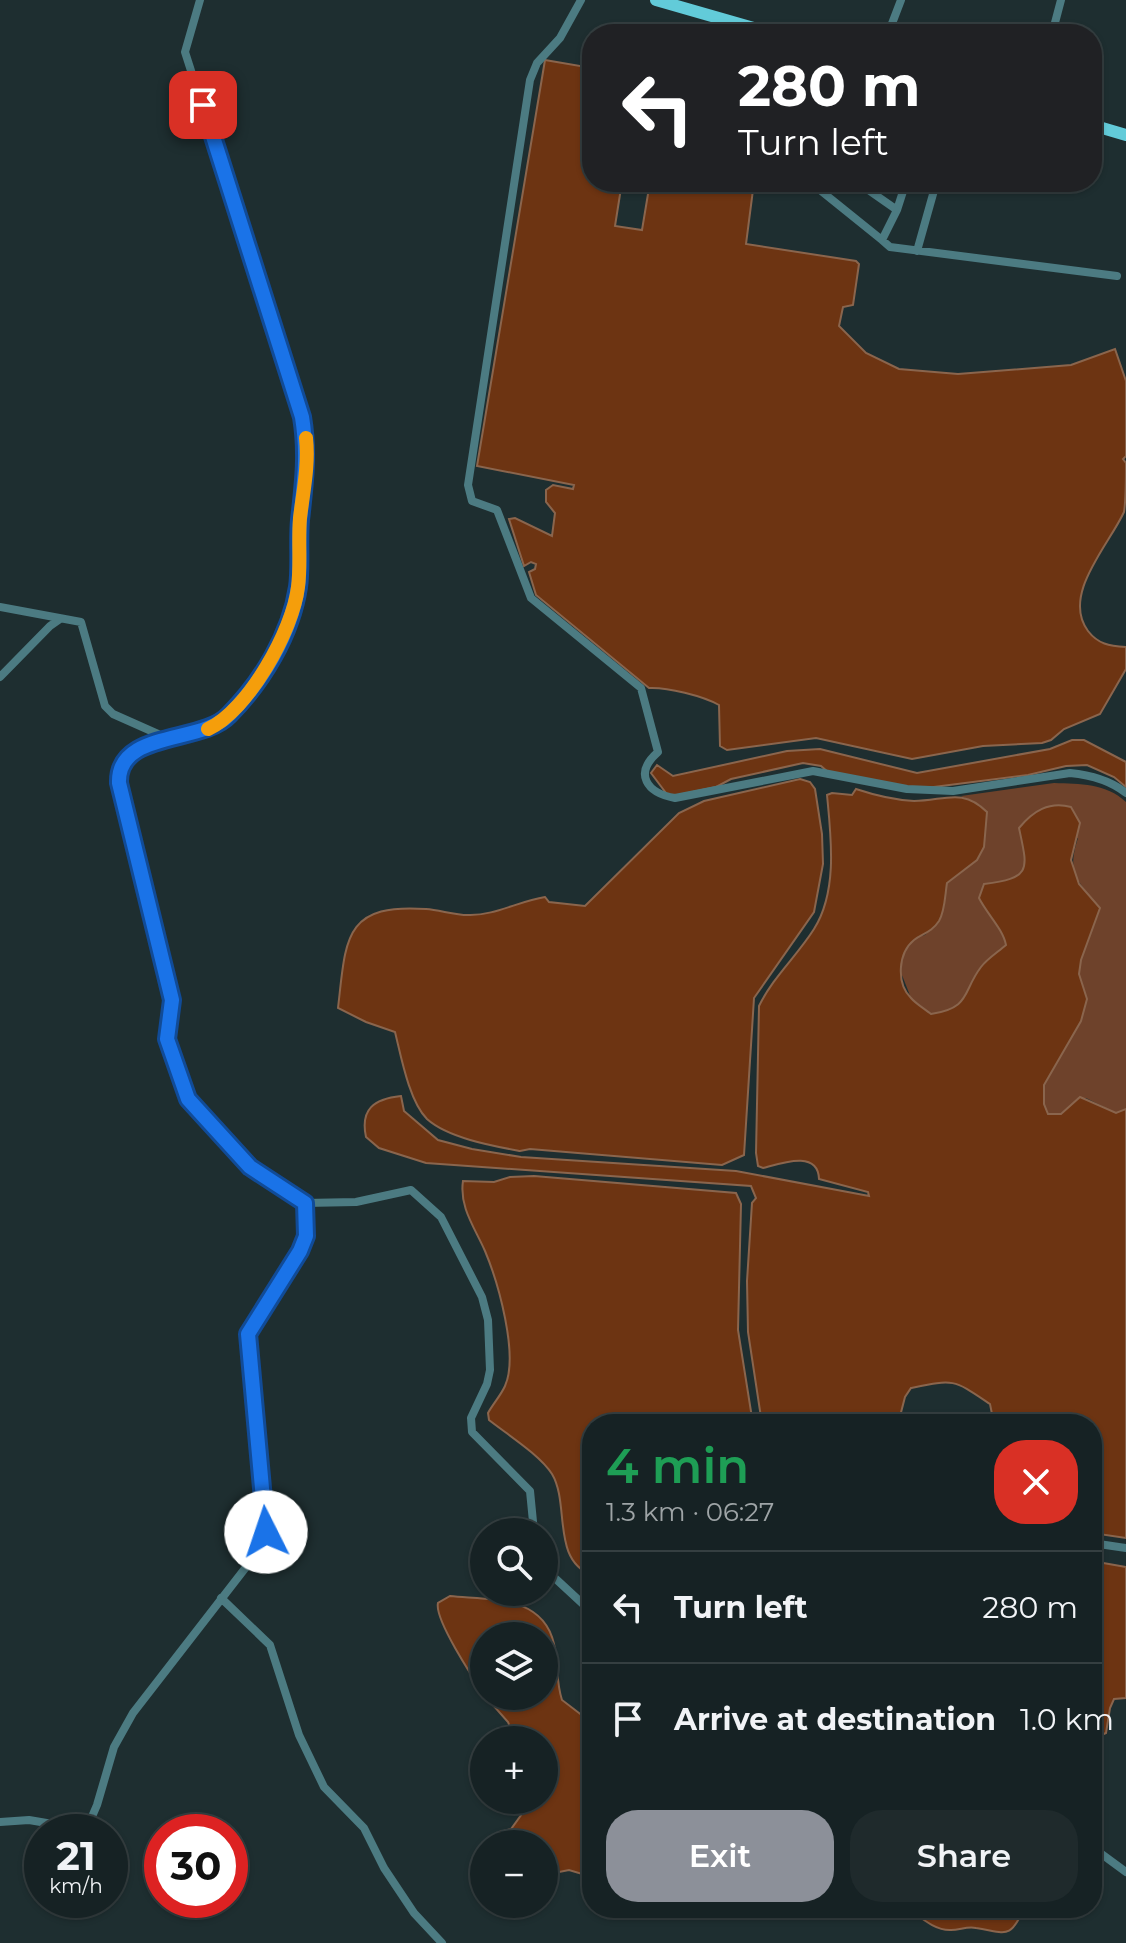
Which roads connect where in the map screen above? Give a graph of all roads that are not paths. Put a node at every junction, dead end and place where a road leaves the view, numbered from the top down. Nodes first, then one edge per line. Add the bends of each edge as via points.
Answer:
1 (200, 0) edge
2 (581, 0) edge
3 (656, 0) edge
4 (901, 0) edge
5 (1061, 0) edge
6 (739, 24) edge
7 (892, 24) edge
8 (1055, 24) edge
9 (1102, 128) edge
10 (1126, 135) edge
11 (822, 192) edge
12 (871, 192) edge
13 (903, 192) edge
14 (934, 192) edge
15 (897, 210) junction
16 (882, 240) junction
17 (917, 251) junction
18 (1117, 276) dead end
19 (0, 607) edge
20 (60, 619) junction
21 (0, 677) edge
22 (161, 740) junction
23 (1126, 793) edge
24 (305, 1203) junction
25 (533, 1518) edge
26 (1102, 1544) edge
27 (1126, 1548) edge
28 (558, 1581) edge
29 (221, 1598) junction
30 (582, 1603) edge
31 (0, 1822) edge
32 (1102, 1854) edge
33 (1126, 1872) edge
34 (442, 1943) edge

1 - 22 street via 185,52 302,417 306,483 299,584 275,652 228,717 210,729
2 - 23 street via 530,80 468,485 472,501 497,510 531,598 641,688 658,752 643,772 649,785 675,798 813,771 907,789 953,791 1070,773 1104,780
3 - 6 main road
4 - 7 street
5 - 8 street
9 - 10 main road
11 - 16 street
12 - 15 street
13 - 15 street
14 - 17 street
15 - 16 street
16 - 17 street via 890,247
17 - 18 street
19 - 20 street
20 - 21 street
20 - 22 street via 81,622 105,706
22 - 24 street via 135,751 118,770 172,1000 167,1039 188,1099 250,1167
24 - 25 street via 356,1202 411,1190 441,1217 482,1297 488,1320 490,1370 471,1418 472,1432 530,1491
24 - 29 street via 306,1236 300,1251 248,1334 266,1532
26 - 27 street
28 - 30 street
29 - 31 street via 133,1713 114,1747 88,1826
29 - 34 street via 270,1645 299,1735 324,1787 364,1828 414,1913
32 - 33 street

